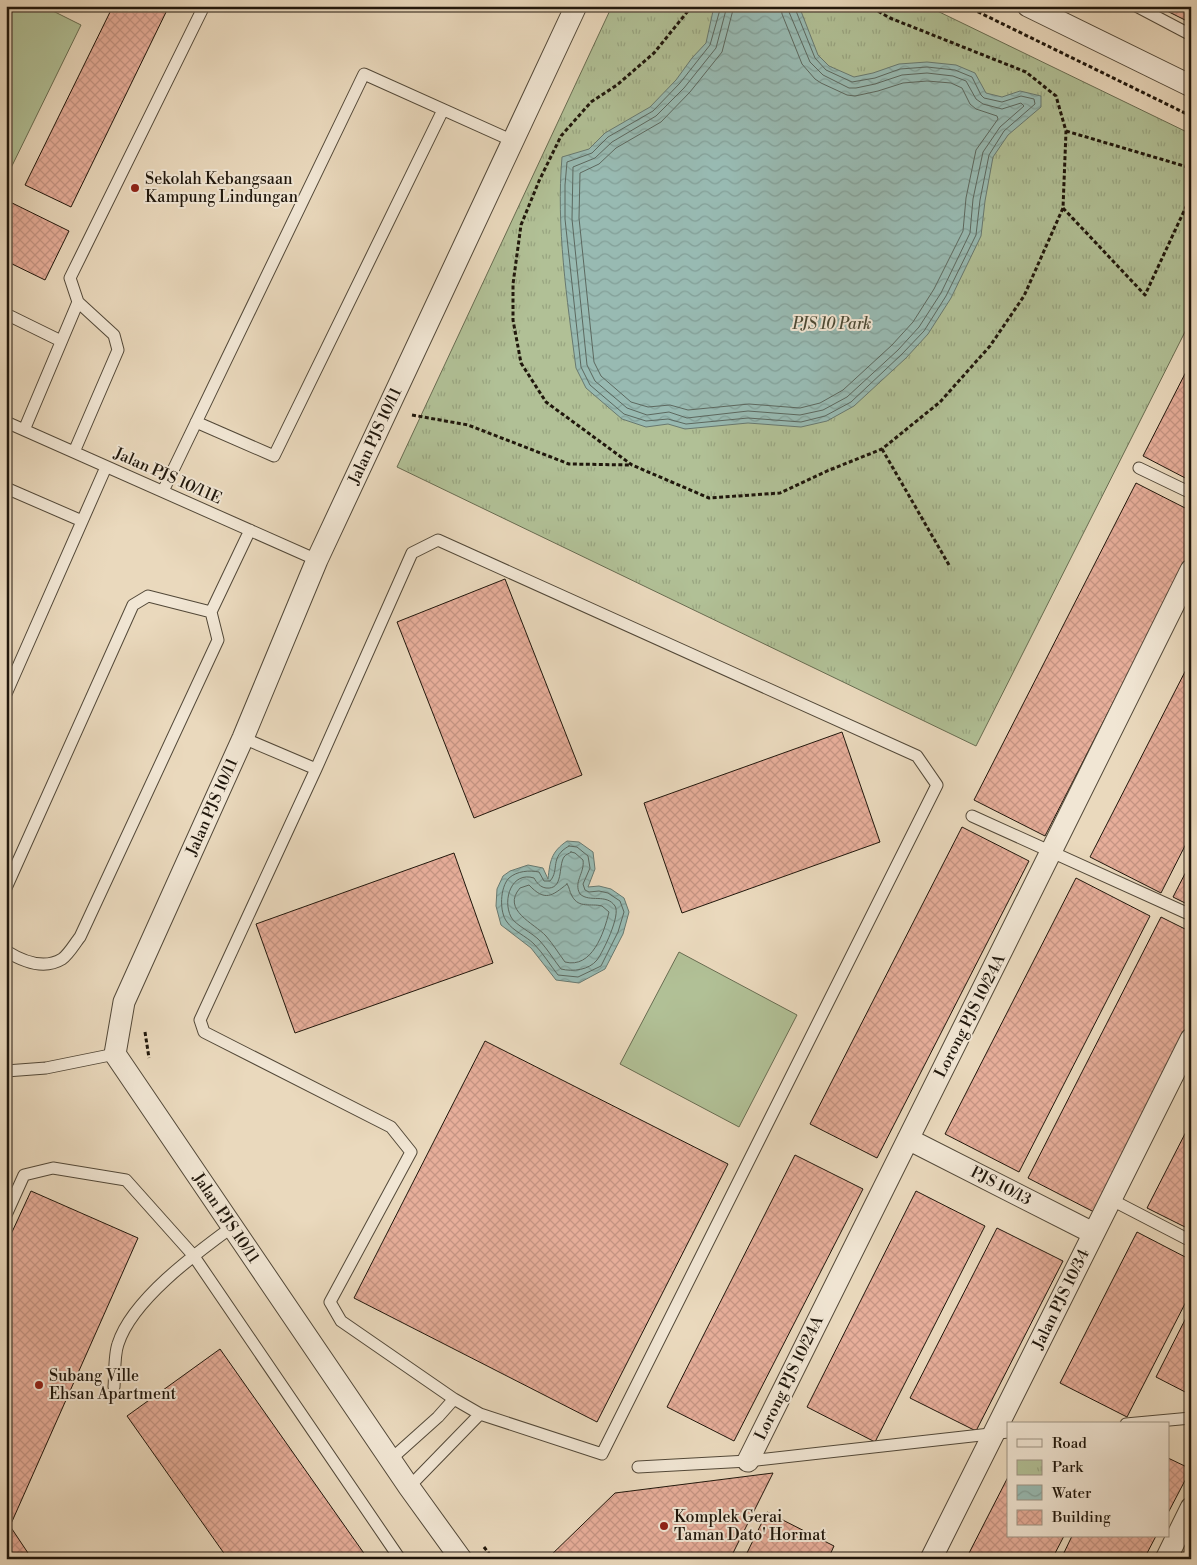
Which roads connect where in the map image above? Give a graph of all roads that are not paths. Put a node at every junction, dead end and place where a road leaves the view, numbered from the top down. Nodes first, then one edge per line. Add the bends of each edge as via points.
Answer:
1 (204, 6) edge
2 (576, 6) edge
3 (1028, 6) edge
4 (1136, 6) edge
5 (1191, 35) edge
6 (1191, 86) edge
7 (443, 110) junction
8 (513, 140) junction
9 (78, 302) junction
10 (6, 314) edge
11 (61, 341) junction
12 (6, 422) edge
13 (196, 422) junction
14 (24, 430) junction
15 (74, 452) junction
16 (106, 467) junction
17 (1139, 468) dead end
18 (6, 488) edge
19 (163, 491) junction
20 (1191, 493) edge
21 (82, 521) junction
22 (250, 530) junction
23 (317, 560) junction
24 (1191, 570) edge
25 (211, 612) junction
26 (6, 694) edge
27 (243, 738) junction
28 (316, 769) junction
29 (972, 816) dead end
30 (1052, 852) junction
31 (6, 888) edge
32 (1191, 915) edge
33 (6, 951) edge
34 (1191, 1038) edge
35 (115, 1054) junction
36 (6, 1071) edge
37 (908, 1138) junction
38 (1110, 1199) junction
39 (6, 1215) edge
40 (232, 1227) junction
41 (1093, 1233) junction
42 (1191, 1241) edge
43 (193, 1255) junction
44 (114, 1387) dead end
45 (454, 1399) junction
46 (480, 1414) junction
47 (1191, 1418) edge
48 (1148, 1422) edge
49 (1001, 1433) edge
50 (390, 1460) junction
51 (748, 1461) junction
52 (638, 1467) dead end
53 (409, 1488) junction
54 (1191, 1508) edge
55 (400, 1559) edge
56 (461, 1559) edge
57 (931, 1559) edge
58 (1166, 1559) edge

1 - 9 lane via 70,278
2 - 8 street, Jalan PJS 10/11
3 - 6 street
4 - 5 lane
7 - 8 lane
7 - 13 lane via 274,456
7 - 13 lane via 364,74
8 - 23 street, Jalan PJS 10/11
9 - 11 lane
9 - 15 lane via 114,335 118,350
10 - 11 lane
11 - 14 lane
12 - 14 lane, Jalan PJS 10/11E
13 - 19 lane
14 - 15 lane, Jalan PJS 10/11E
15 - 16 lane, Jalan PJS 10/11E
16 - 19 lane, Jalan PJS 10/11E
16 - 21 lane
17 - 20 lane
18 - 21 lane
19 - 22 lane, Jalan PJS 10/11E
21 - 26 lane
22 - 23 lane, Jalan PJS 10/11E
22 - 25 lane
23 - 27 street, Jalan PJS 10/11
24 - 30 street, Lorong PJS 10/24A
25 - 31 lane via 148,596 133,605
25 - 33 lane via 218,640 80,937 63,958 45,964 21,960
27 - 28 lane
27 - 35 street, Jalan PJS 10/11 via 124,1002
28 - 45 lane via 200,1020 204,1032 391,1127 411,1152 330,1302 341,1321
28 - 46 lane via 412,553 438,540 916,756 937,785 602,1454
29 - 30 lane
30 - 32 lane
30 - 37 street, Lorong PJS 10/24A
34 - 38 street, Jalan PJS 10/34
35 - 36 lane via 46,1068
35 - 40 street, Jalan PJS 10/11
37 - 41 street, PJS 10/13
37 - 51 street, Lorong PJS 10/24A
38 - 41 street, Jalan PJS 10/34
38 - 42 lane
39 - 43 lane via 24,1176 53,1168 126,1180
40 - 43 lane
40 - 50 street, Jalan PJS 10/11
41 - 49 street, Jalan PJS 10/34
43 - 44 lane via 136,1310 117,1345
43 - 55 lane
45 - 46 lane
45 - 50 lane
46 - 53 lane
47 - 48 lane
49 - 51 lane
49 - 57 street, Jalan PJS 10/34
50 - 53 street, Jalan PJS 10/11
51 - 52 lane
53 - 56 street, Jalan PJS 10/11
54 - 58 street

